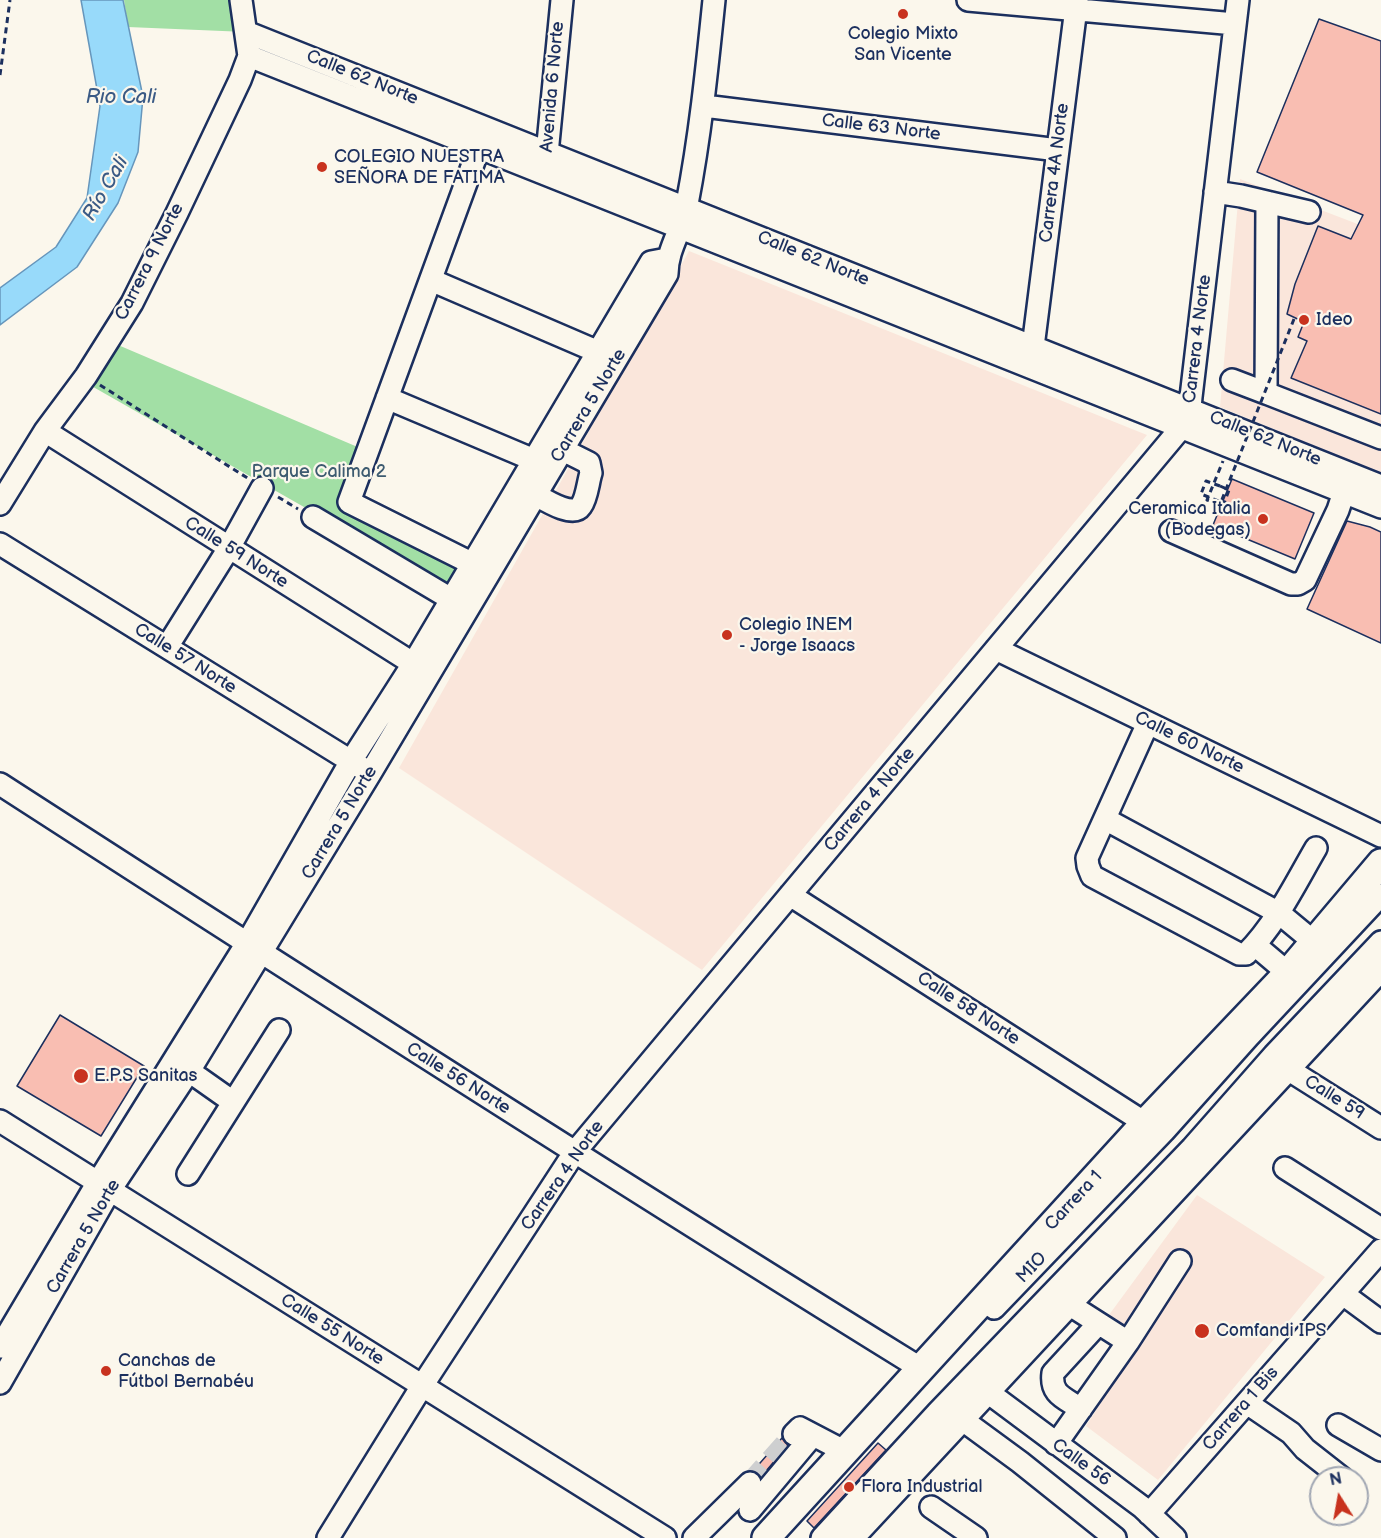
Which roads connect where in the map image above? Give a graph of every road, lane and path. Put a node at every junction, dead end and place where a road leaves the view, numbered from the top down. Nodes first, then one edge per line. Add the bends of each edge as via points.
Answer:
1 (10, 0) edge
2 (241, 0) edge
3 (562, 0) edge
4 (714, 0) edge
5 (968, 0) edge
6 (1238, 0) edge
7 (1076, 5) edge
8 (1235, 24) junction
9 (246, 32) junction
10 (249, 56) junction
11 (0, 75) edge
12 (704, 106) junction
13 (486, 128) junction
14 (478, 148) junction
15 (1058, 150) junction
16 (546, 163) junction
17 (1215, 192) junction
18 (1267, 202) junction
19 (1309, 212) dead end
20 (684, 218) junction
21 (667, 259) junction
22 (431, 280) junction
23 (1294, 319) dead end
24 (1033, 347) junction
25 (598, 352) junction
26 (618, 360) junction
27 (86, 376) junction
28 (1232, 380) dead end
29 (1266, 393) junction
30 (387, 398) junction
31 (1185, 419) junction
32 (45, 431) junction
33 (1381, 438) edge
34 (563, 450) junction
35 (1223, 459) dead end
36 (542, 465) junction
37 (1381, 486) edge
38 (262, 488) junction
39 (1344, 492) junction
40 (536, 495) junction
41 (0, 504) edge
42 (1381, 507) edge
43 (313, 517) joint
44 (1171, 531) dead end
45 (0, 544) edge
46 (229, 548) junction
47 (481, 568) junction
48 (451, 599) junction
49 (167, 647) junction
50 (996, 649) junction
51 (421, 668) junction
52 (1148, 723) junction
53 (351, 762) junction
54 (371, 772) junction
55 (0, 784) edge
56 (1105, 819) junction
57 (1381, 836) edge
58 (1316, 848) dead end
59 (1381, 863) edge
60 (790, 895) junction
61 (1381, 895) edge
62 (1279, 913) junction
63 (1314, 942) junction
64 (1381, 942) edge
65 (1255, 945) junction
66 (254, 948) junction
67 (1381, 966) edge
68 (1288, 973) junction
69 (279, 1030) dead end
70 (1286, 1068) junction
71 (189, 1071) junction
72 (233, 1102) junction
73 (0, 1121) edge
74 (1145, 1123) junction
75 (1381, 1128) edge
76 (574, 1153) junction
77 (1285, 1168) dead end
78 (188, 1174) dead end
79 (104, 1186) junction
80 (1381, 1229) edge
81 (1381, 1251) edge
82 (1180, 1261) dead end
83 (1342, 1294) junction
84 (1067, 1303) junction
85 (1381, 1322) edge
86 (1098, 1323) junction
87 (1128, 1342) junction
88 (0, 1347) edge
89 (920, 1368) junction
90 (0, 1383) edge
91 (422, 1386) junction
92 (985, 1390) junction
93 (1247, 1403) junction
94 (1081, 1409) junction
95 (960, 1418) junction
96 (1338, 1425) dead end
97 (1050, 1440) junction
98 (1381, 1450) edge
99 (844, 1451) junction
100 (1020, 1462) junction
101 (1327, 1466) edge
102 (748, 1495) junction
103 (932, 1507) dead end
104 (1149, 1514) junction
105 (328, 1538) edge
106 (665, 1538) edge
107 (694, 1538) edge
108 (764, 1538) edge
109 (784, 1538) edge
110 (822, 1538) edge
111 (849, 1538) edge
112 (976, 1538) edge
113 (1115, 1538) edge
114 (1175, 1538) edge

1 - 11 path
2 - 9 street
3 - 16 street, Avenida 6 Norte
4 - 12 street, Carrera 5 Norte
5 - 7 street
6 - 8 street, Carrera 4 Norte
7 - 8 street
7 - 15 street, Carrera 4A Norte
8 - 17 street, Carrera 4 Norte
9 - 10 street
9 - 13 street, Calle 62 Norte
10 - 14 street, Calle 62 Norte
10 - 27 street, Carrera 9 Norte via 132,303
12 - 15 street, Calle 63 Norte
12 - 20 street, Carrera 5 Norte
13 - 14 street
13 - 16 street, Calle 62 Norte
14 - 16 street, Calle 62 Norte
14 - 22 street
15 - 24 street, Carrera 4A Norte
16 - 20 street, Calle 62 Norte
17 - 18 street
17 - 31 street, Carrera 4 Norte
18 - 19 street
18 - 29 street
20 - 21 street, Carrera 5 Norte
20 - 24 street, Calle 62 Norte
20 - 31 street, Calle 62 Norte
21 - 25 street, Carrera 5 Norte via 651,262
21 - 26 street, Carrera 5 Norte via 667,274
22 - 25 street
22 - 30 street
23 - 35 path, bridge via 1221,502 1201,494 1206,481 1220,486 1230,490 1223,506 1207,500
24 - 31 street, Calle 62 Norte
25 - 26 street
25 - 36 street, Carrera 5 Norte
26 - 34 street, Carrera 5 Norte
27 - 32 street, Carrera 9 Norte
27 - 38 path
28 - 29 street
29 - 33 street
30 - 36 street
30 - 47 street via 349,502
31 - 37 street, Calle 62 Norte
31 - 39 street, Calle 62 Norte
31 - 50 street, Carrera 4 Norte
32 - 41 street, Carrera 9 Norte
32 - 46 street, Calle 59 Norte
34 - 36 street, Carrera 5 Norte
34 - 40 street via 591,467 581,507 571,510
36 - 40 street, Carrera 5 Norte
36 - 47 street, Carrera 5 Norte
38 - 43 path
38 - 46 street
39 - 42 street, Calle 62 Norte
39 - 44 street via 1305,580 1298,584
40 - 47 street, Carrera 5 Norte
43 - 48 street
45 - 49 street, Calle 57 Norte
46 - 49 street
46 - 51 street, Calle 59 Norte
47 - 48 street, Carrera 5 Norte
47 - 51 street, Carrera 5 Norte
48 - 51 street, Carrera 5 Norte
49 - 53 street, Calle 57 Norte
50 - 52 street, Calle 60 Norte
50 - 60 street, Carrera 4 Norte
51 - 53 street, Carrera 5 Norte
51 - 54 street, Carrera 5 Norte
52 - 56 street
52 - 57 street, Calle 60 Norte
53 - 54 street, Calle 57 Norte
53 - 66 street, Carrera 5 Norte
54 - 66 street, Carrera 5 Norte
55 - 66 street, Calle 56 Norte
56 - 62 street
56 - 65 street via 1088,858 1092,876 1239,954 1246,954
58 - 62 street
59 - 63 main road, Carrera 1
60 - 74 street, Calle 58 Norte
60 - 76 street, Carrera 4 Norte
61 - 109 street, MIO via 1164,1131 941,1362
62 - 63 street
62 - 65 street
63 - 68 main road, Carrera 1
64 - 110 street, MIO via 1192,1148
65 - 68 street
66 - 71 street, Carrera 5 Norte
66 - 76 street, Calle 56 Norte
66 - 79 street, Carrera 5 Norte
67 - 70 main road
68 - 74 main road, Carrera 1
69 - 72 street
70 - 75 street, Calle 59
70 - 84 main road
71 - 72 street
71 - 79 street, Carrera 5 Norte
72 - 78 street
73 - 79 street, Calle 55 Norte
74 - 89 main road, Carrera 1
76 - 89 street, Calle 56 Norte
76 - 91 street, Carrera 4 Norte
77 - 80 street
79 - 88 street, Carrera 5 Norte
79 - 90 street, Carrera 5 Norte
79 - 91 street, Calle 55 Norte
81 - 83 street, Carrera 1 Bis
82 - 87 street
83 - 85 street
83 - 93 street, Carrera 1 Bis
84 - 86 street
84 - 92 main road
86 - 87 street
86 - 94 street via 1053,1373 1056,1393
87 - 94 street
89 - 99 main road, Carrera 1
91 - 105 street, Carrera 4 Norte
91 - 106 street, Calle 55 Norte
92 - 95 main road
92 - 97 street, Calle 56
93 - 101 street via 1291,1433
93 - 104 street, Carrera 1 Bis
94 - 97 street
95 - 100 street, Calle 56
95 - 111 main road
96 - 98 street
97 - 100 street via 1032,1436 1024,1441 1019,1451
97 - 104 street, Calle 56
99 - 102 street via 804,1435
99 - 108 main road, Carrera 1
100 - 113 street, Calle 56
102 - 107 street
102 - 108 street
103 - 112 street
104 - 114 street, Calle 56

